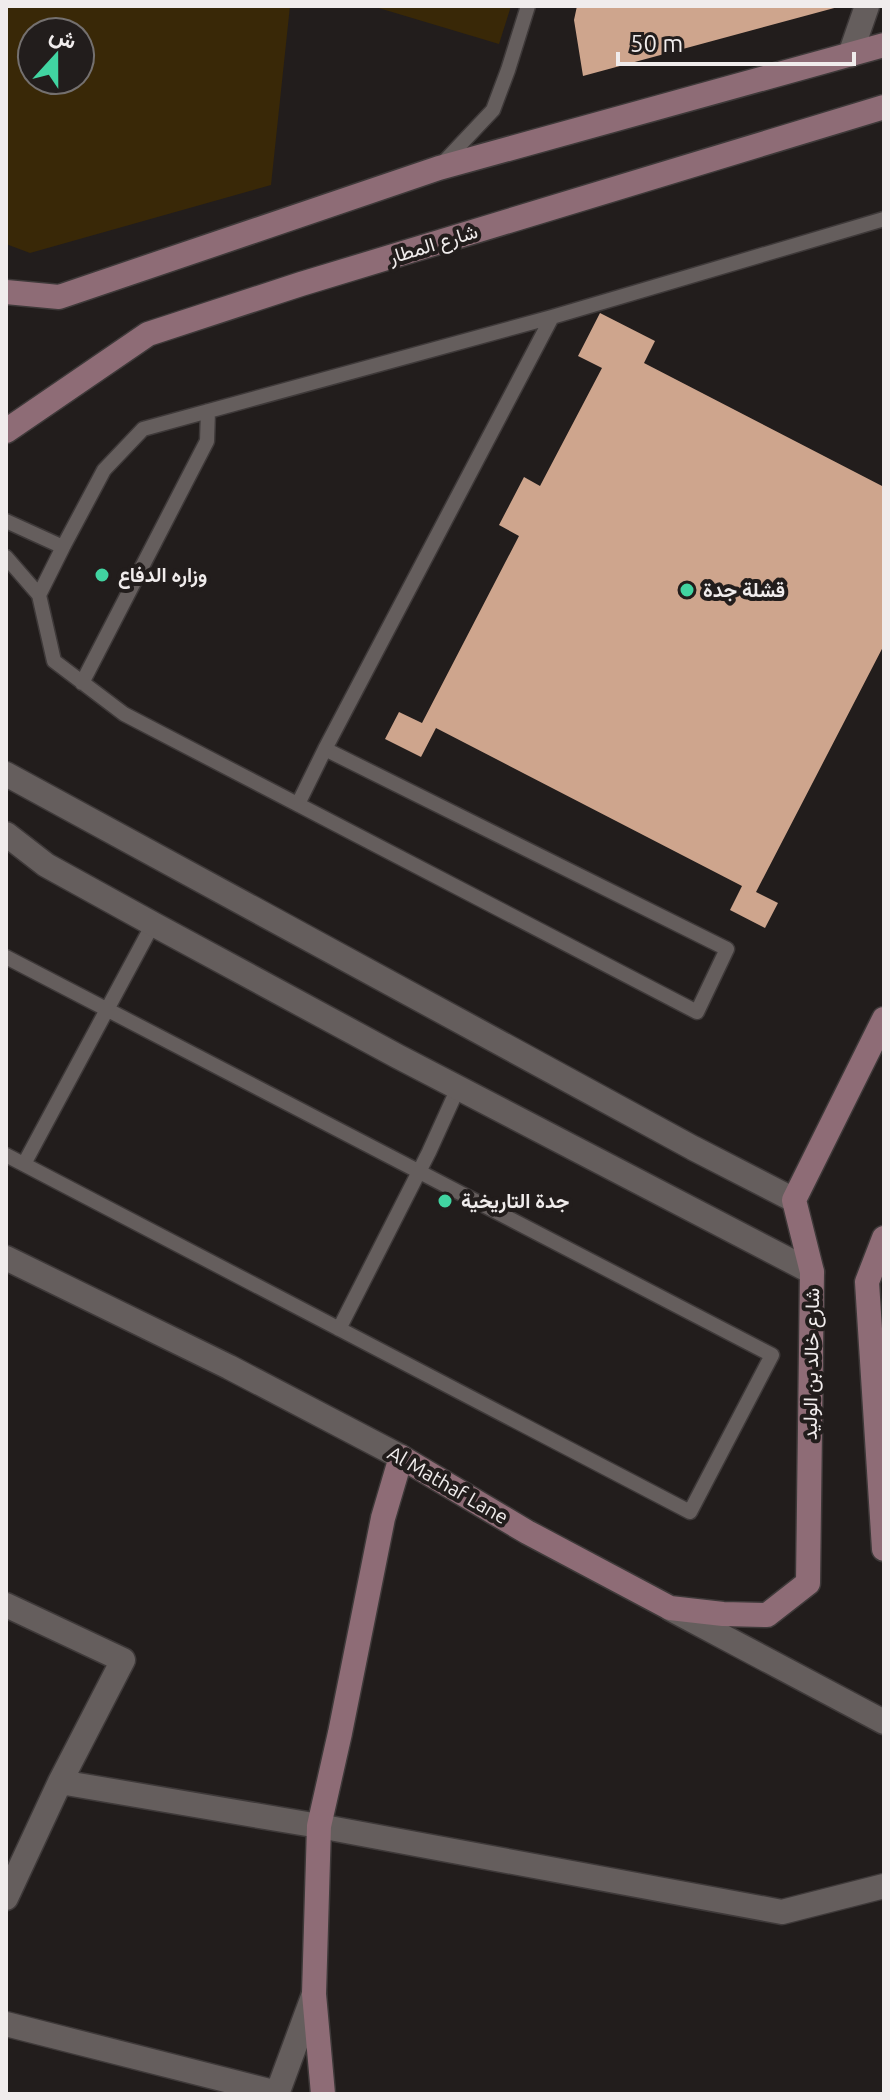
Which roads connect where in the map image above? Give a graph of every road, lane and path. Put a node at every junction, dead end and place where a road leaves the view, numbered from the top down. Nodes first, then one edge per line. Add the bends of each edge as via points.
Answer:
1 (528, 6) edge
2 (867, 6) edge
3 (884, 45) edge
4 (850, 55) junction
5 (884, 107) edge
6 (439, 168) junction
7 (884, 219) edge
8 (6, 292) edge
9 (552, 317) junction
10 (208, 411) junction
11 (6, 431) edge
12 (6, 521) edge
13 (63, 547) junction
14 (6, 557) edge
15 (39, 595) junction
16 (82, 683) junction
17 (325, 749) junction
18 (6, 774) edge
19 (298, 804) junction
20 (6, 834) edge
21 (153, 924) junction
22 (6, 957) edge
23 (106, 1009) junction
24 (884, 1019) edge
25 (458, 1088) junction
26 (6, 1155) edge
27 (24, 1164) junction
28 (419, 1172) junction
29 (794, 1200) junction
30 (884, 1238) edge
31 (6, 1258) edge
32 (812, 1272) junction
33 (876, 1289) edge
34 (339, 1329) junction
35 (401, 1457) junction
36 (884, 1549) edge
37 (6, 1605) edge
38 (670, 1608) junction
39 (884, 1722) edge
40 (60, 1782) junction
41 (319, 1826) junction
42 (884, 1886) edge
43 (6, 1898) edge
44 (314, 1994) junction
45 (6, 2024) edge
46 (277, 2094) edge
47 (323, 2094) edge

1 - 6 lane via 493,110
2 - 4 street
3 - 4 main road
4 - 6 main road
5 - 11 main road, شارع المطار via 148,334
6 - 8 main road via 59,297
7 - 9 lane
9 - 10 lane
9 - 17 lane
10 - 13 lane via 143,429 104,470
10 - 16 lane via 207,441
12 - 13 lane
13 - 15 lane
14 - 15 lane
15 - 16 lane via 54,661
16 - 19 lane via 124,714
17 - 19 lane
17 - 19 lane via 727,949 697,1012
18 - 29 street
20 - 21 street via 46,865
21 - 23 lane
21 - 25 street
22 - 23 lane
23 - 27 lane
23 - 28 lane
24 - 29 main road
25 - 28 lane
25 - 32 street
26 - 27 lane
27 - 34 lane
28 - 34 lane
28 - 34 lane via 772,1355 690,1512
29 - 32 main road, شارع خالد بن الوليد
30 - 33 main road
31 - 35 street, Al Mathaf Lane
32 - 38 main road, شارع خالد بن الوليد via 808,1583 767,1615
33 - 36 main road
35 - 38 main road, Al Mathaf Lane
35 - 41 main road via 383,1518
37 - 40 street via 123,1660
38 - 39 street, Al Mathaf Lane
40 - 41 street
40 - 43 street
41 - 42 street via 782,1912
41 - 44 main road
44 - 46 street
44 - 47 main road
45 - 46 street

